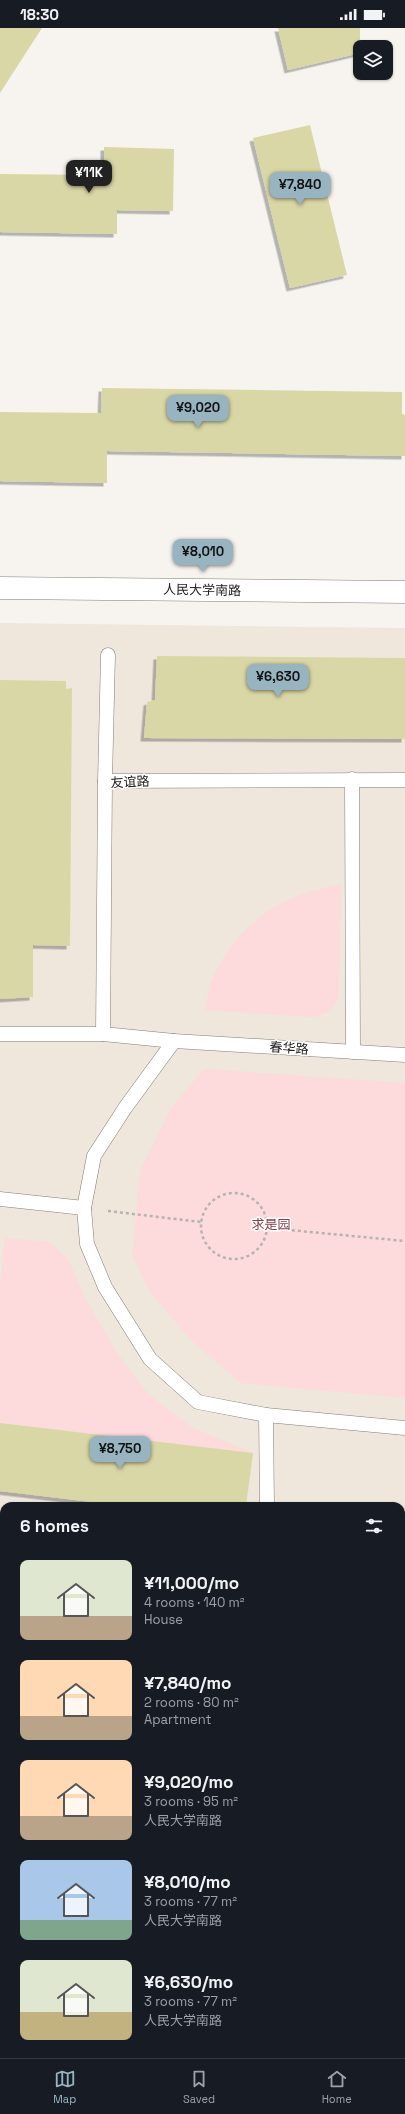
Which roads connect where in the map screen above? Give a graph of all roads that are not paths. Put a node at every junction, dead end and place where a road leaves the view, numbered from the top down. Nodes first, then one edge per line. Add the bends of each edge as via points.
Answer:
1 (0, 588) edge
2 (405, 592) edge
3 (108, 655) dead end
4 (352, 779) junction
5 (405, 780) edge
6 (105, 781) junction
7 (0, 1034) edge
8 (103, 1034) junction
9 (174, 1041) junction
10 (353, 1052) junction
11 (405, 1055) edge
12 (0, 1198) edge
13 (84, 1208) junction
14 (266, 1415) junction
15 (405, 1428) edge
16 (267, 1502) edge

1 - 2 street, 人民大学南路
3 - 6 lane
4 - 5 lane, 友谊路
4 - 6 lane, 友谊路
4 - 10 lane
6 - 8 lane, 友谊路
7 - 8 lane, 春华路
8 - 9 lane, 春华路
9 - 10 lane, 春华路
9 - 13 lane via 94,1156
10 - 11 lane, 春华路
12 - 13 lane
13 - 14 lane via 87,1244 104,1287 150,1359 198,1402
14 - 15 lane
14 - 16 lane

